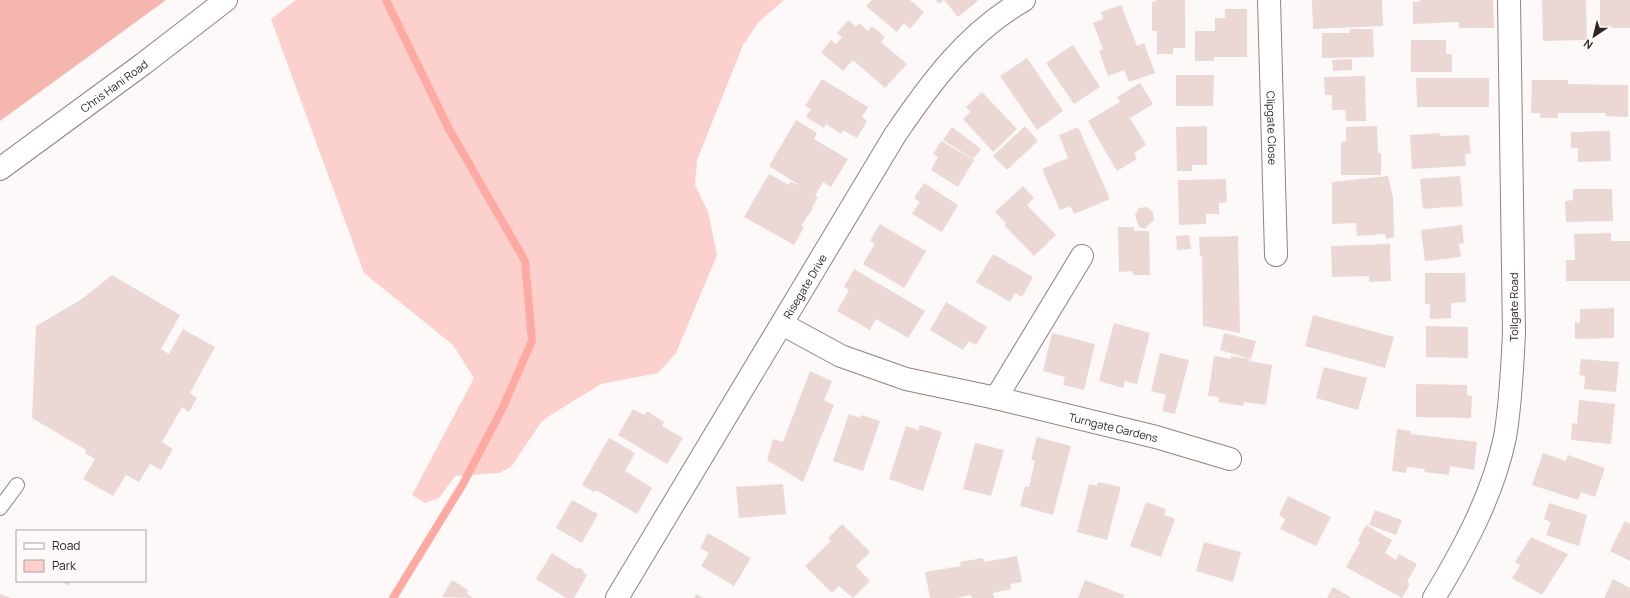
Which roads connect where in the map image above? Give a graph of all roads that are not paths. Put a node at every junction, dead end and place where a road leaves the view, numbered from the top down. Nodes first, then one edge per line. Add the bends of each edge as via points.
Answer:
1 (226, 0) edge
2 (1024, 0) edge
3 (1269, 0) edge
4 (1509, 0) edge
5 (0, 169) edge
6 (1276, 255) dead end
7 (1082, 256) dead end
8 (782, 324) junction
9 (996, 398) junction
10 (1230, 459) dead end
11 (17, 485) dead end
12 (0, 508) edge
13 (617, 598) edge
14 (1434, 598) edge

1 - 5 street, Chris Hani Road
2 - 8 street, Risegate Drive via 1002,12 959,50 926,90 895,135
3 - 6 street, Clipgate Close
4 - 14 street, Tollgate Road via 1514,334 1510,393 1504,438 1477,520
7 - 9 street
8 - 9 street, Turngate Gardens via 841,356 874,369 906,380
8 - 13 street, Risegate Drive
9 - 10 street, Turngate Gardens via 1156,437
11 - 12 lane

